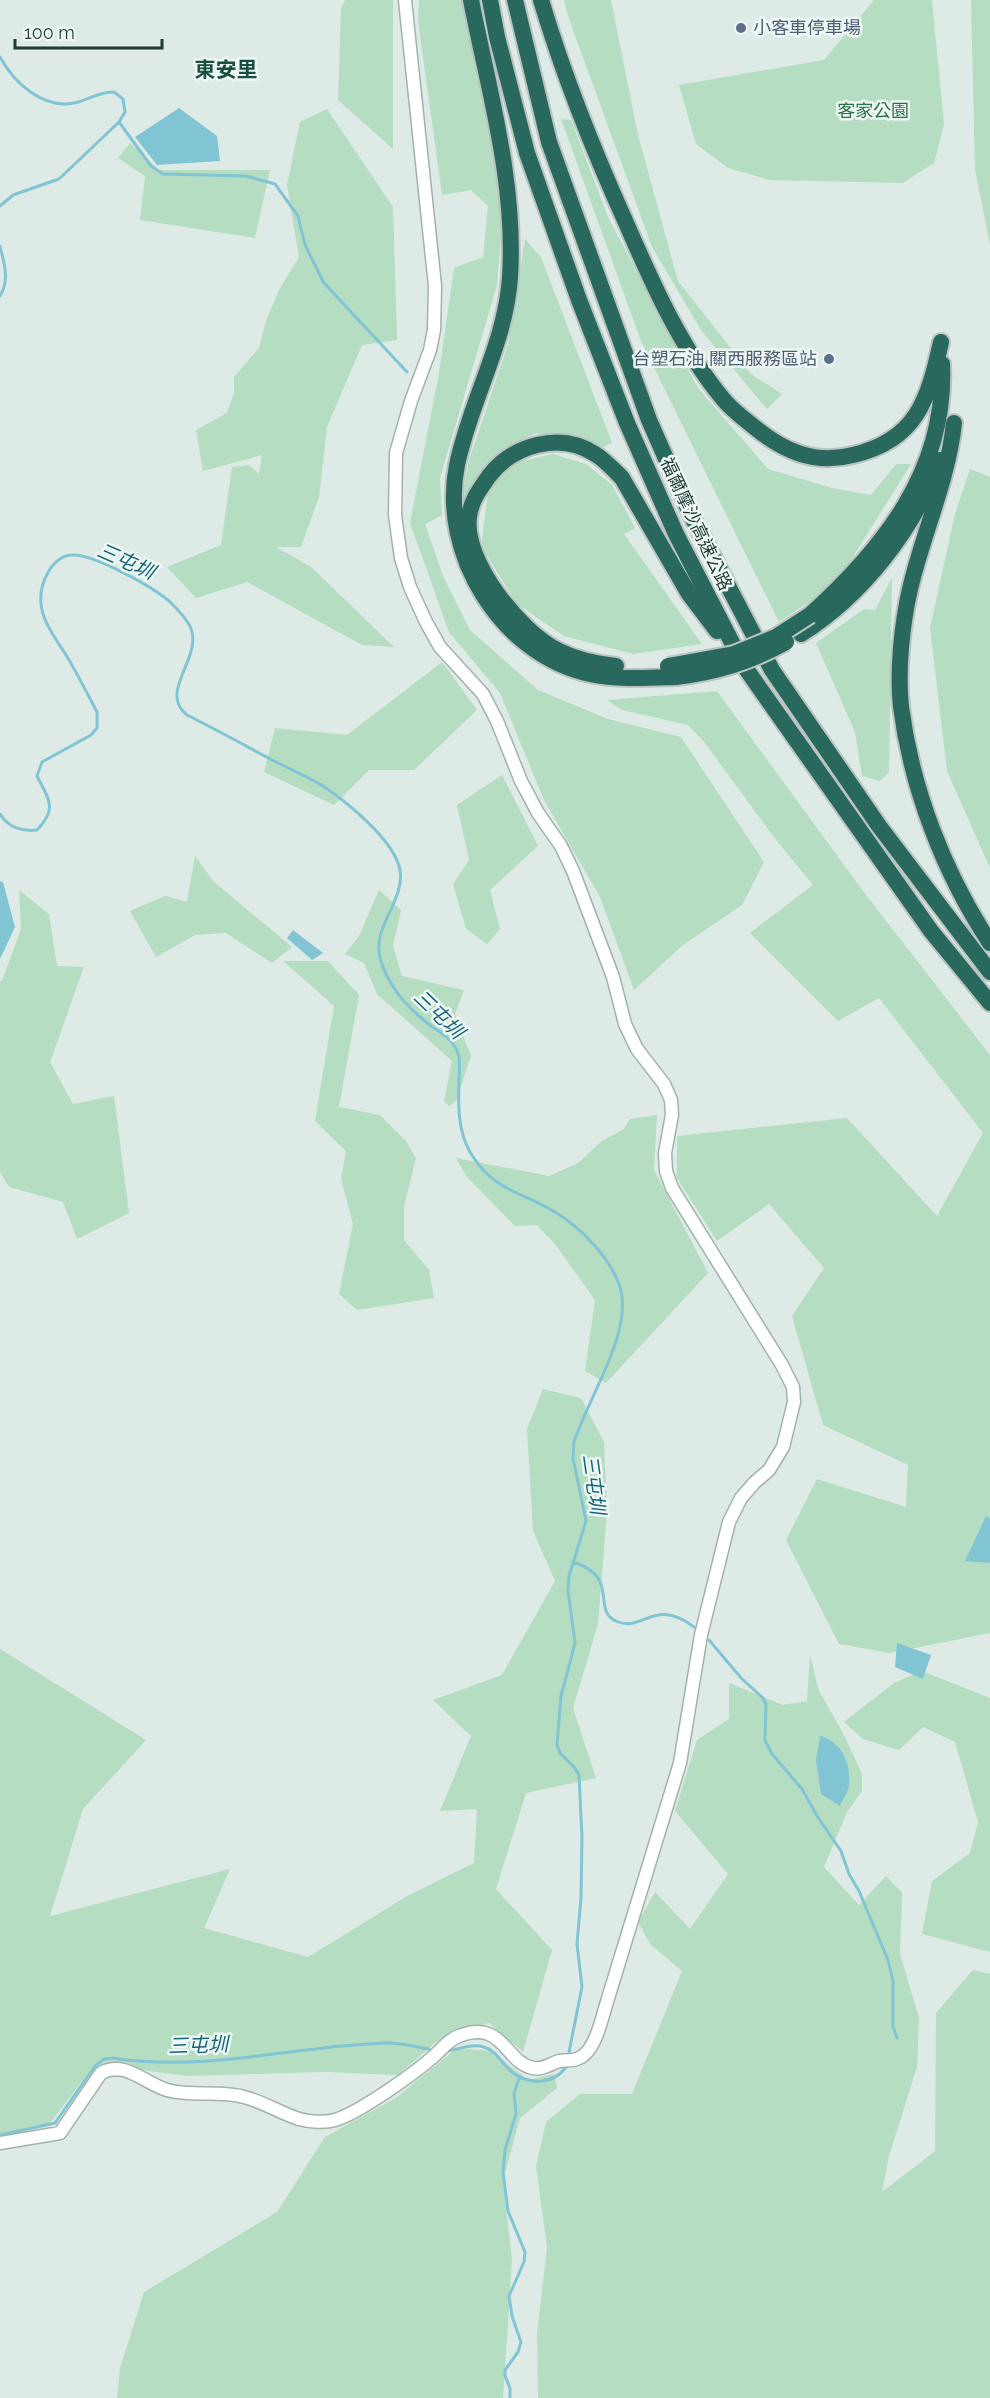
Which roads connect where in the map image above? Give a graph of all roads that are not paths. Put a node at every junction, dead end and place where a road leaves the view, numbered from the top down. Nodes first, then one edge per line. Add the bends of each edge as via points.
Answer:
1 (405, 0) edge
2 (471, 0) edge
3 (490, 0) edge
4 (515, 0) edge
5 (541, 0) edge
6 (744, 666) junction
7 (672, 672) junction
8 (990, 943) edge
9 (990, 972) edge
10 (990, 1003) edge
11 (0, 2142) edge

1 - 11 street via 435,286 430,350 396,453 394,515 401,558 426,622 440,646 483,694 521,781 573,871 613,977 625,1024 672,1100 664,1153 672,1188 782,1365 793,1387 794,1402 777,1460 741,1498 729,1522 701,1635 680,1763 606,2005 588,2051 581,2057 534,2068 524,2064 492,2035 460,2035 351,2114 323,2122 300,2120 242,2096 168,2091 123,2068 111,2067 101,2073 60,2133
2 - 7 highway via 506,169 512,229 510,281 500,331 456,467 457,521 466,562 484,597 505,625 550,659 589,674 648,678
3 - 6 highway, 福爾摩沙高速公路 via 527,153 579,300 676,534
4 - 9 highway, 福爾摩沙高速公路 via 549,142 649,420 690,513 772,669 879,826
5 - 7 highway, bridge via 603,170 652,283 694,358 723,400 740,416 789,451 815,458 843,458 882,446 902,432 918,413 931,387 941,342 943,386 927,459 907,504 883,540 850,579 810,615 776,637
6 - 7 highway via 689,594 622,478 607,463 593,452 551,442 515,453 497,466 474,497 468,533 477,562 512,611 557,650 577,658
6 - 10 highway, 福爾摩沙高速公路 via 924,922
7 - 8 highway, bridge via 710,673 738,665 801,634 832,612 858,589 910,521 954,423 951,452 910,590 901,650 901,705 912,766 929,819 951,873

